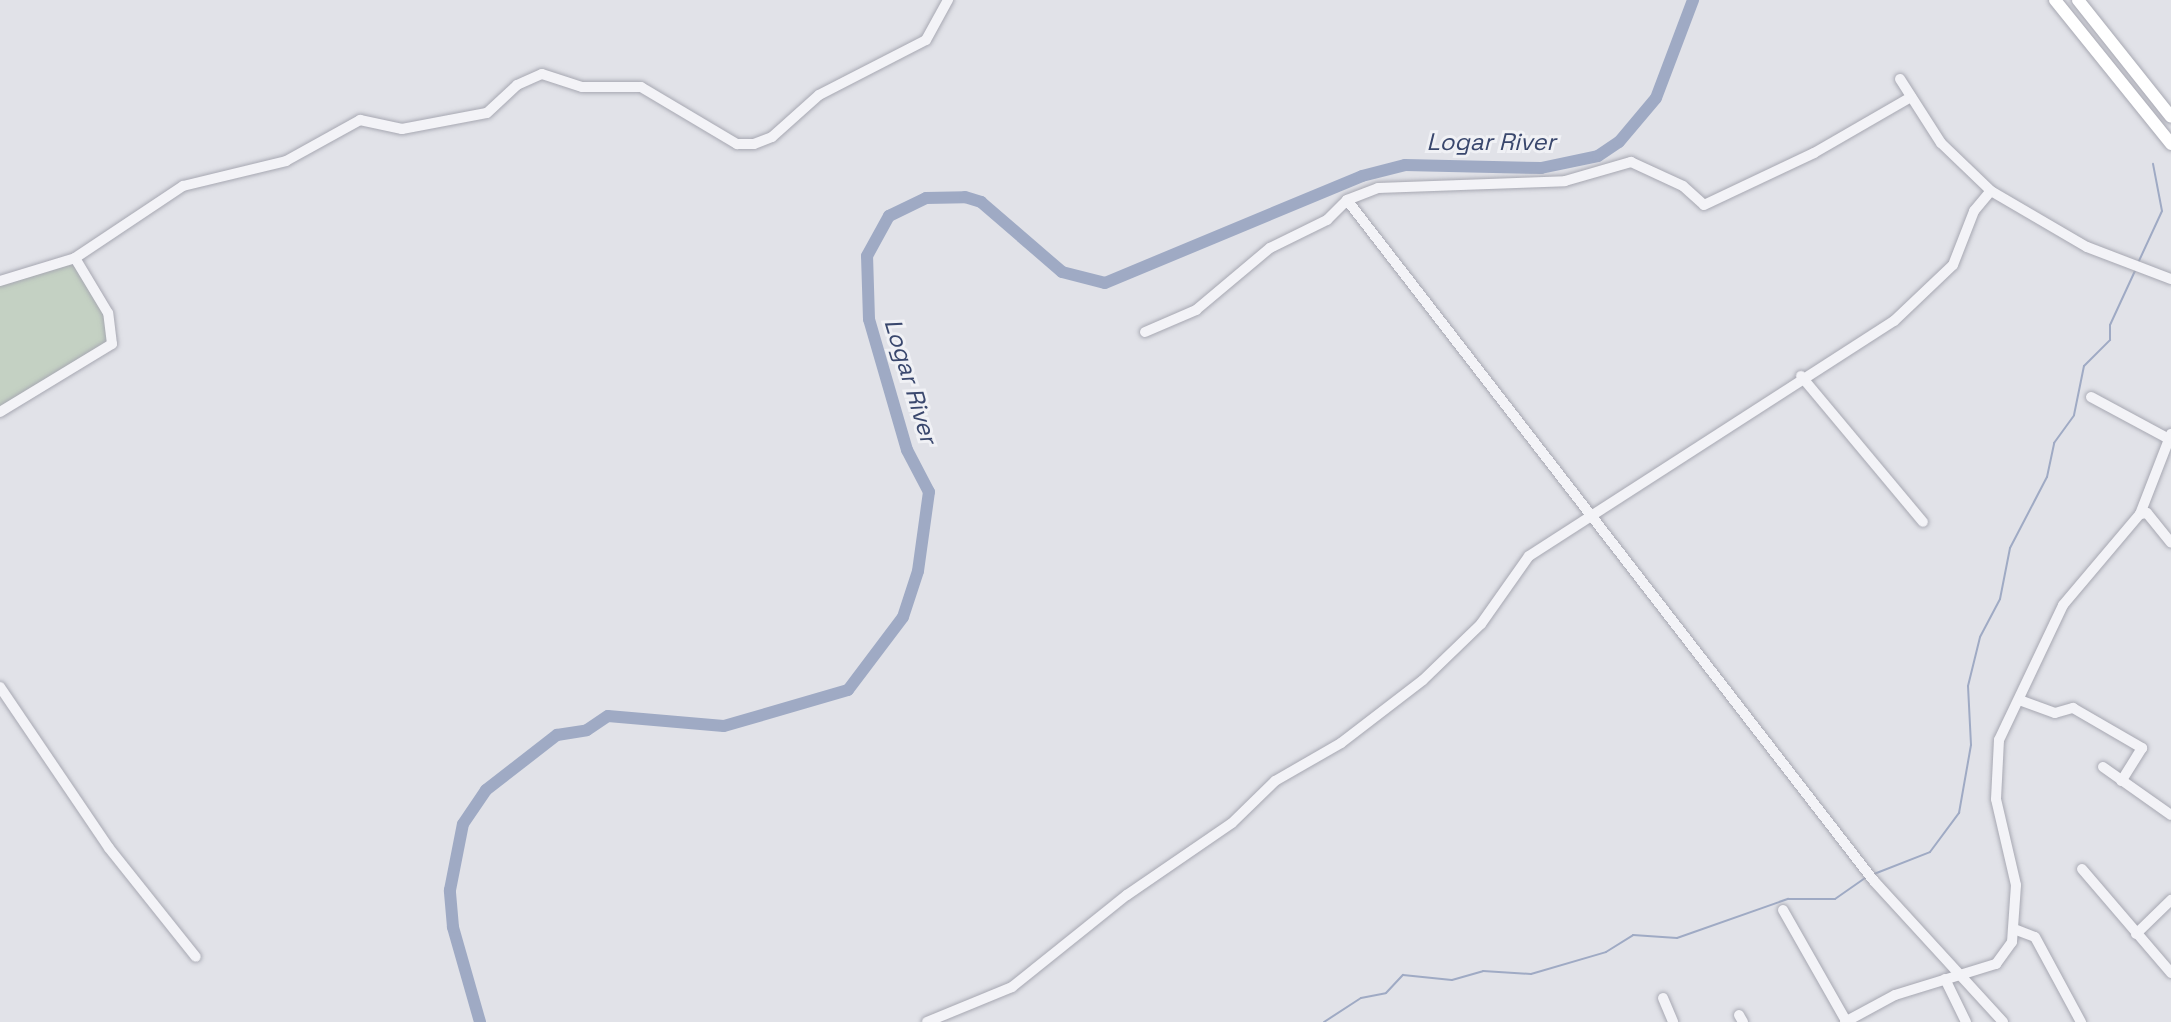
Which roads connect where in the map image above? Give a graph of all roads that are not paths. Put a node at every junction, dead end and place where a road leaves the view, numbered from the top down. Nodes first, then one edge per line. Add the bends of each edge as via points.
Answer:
1 (948, 0) edge
2 (2056, 0) edge
3 (2078, 0) edge
4 (1900, 79) dead end
5 (1911, 97) junction
6 (2171, 117) edge
7 (2171, 144) edge
8 (1991, 191) junction
9 (1347, 200) junction
10 (75, 258) junction
11 (2171, 279) edge
12 (0, 281) edge
13 (1145, 332) dead end
14 (1801, 376) junction
15 (2091, 397) dead end
16 (0, 412) edge
17 (2170, 438) edge
18 (2140, 514) junction
19 (1593, 516) junction
20 (1923, 522) dead end
21 (2171, 543) edge
22 (0, 687) edge
23 (2022, 701) junction
24 (2103, 767) dead end
25 (2121, 781) junction
26 (2171, 815) edge
27 (2082, 869) dead end
28 (2171, 900) edge
29 (1783, 910) dead end
30 (2014, 929) junction
31 (2136, 934) junction
32 (195, 957) dead end
33 (2171, 973) edge
34 (1961, 974) junction
35 (1945, 979) junction
36 (1663, 999) dead end
37 (927, 1022) edge
38 (1673, 1022) edge
39 (1846, 1022) edge
40 (1966, 1022) edge
41 (2003, 1022) edge
42 (2081, 1022) edge

1 - 10 street via 926,40 819,95 772,137 754,144 737,144 641,87 582,87 542,74 517,85 487,113 402,129 360,121 286,161 183,186
2 - 7 main road
3 - 6 main road
4 - 5 street
5 - 8 street via 1941,143
5 - 9 street via 1814,153 1704,205 1684,186 1631,162 1565,181 1378,188
8 - 11 street via 2124,264
8 - 14 street via 1974,211 1954,265 1876,334
9 - 13 street via 1327,219 1270,248 1196,310
9 - 19 street
10 - 12 street
10 - 16 street via 108,313 112,344
14 - 19 street via 1720,438
14 - 20 street
15 - 17 street
17 - 18 street
18 - 21 street via 2147,513
18 - 23 street via 2063,605 2022,687
19 - 34 street via 1874,881
19 - 37 street via 1529,556 1481,624 1378,715 1275,781 1232,823 1012,987
22 - 32 street via 109,848
23 - 25 street via 2055,713 2073,708 2142,748
23 - 30 street via 1999,740 1996,760 1996,799 2017,885
24 - 25 street
25 - 26 street
27 - 31 street
28 - 31 street
29 - 39 street
30 - 34 street via 1996,964
30 - 42 street via 2035,937
31 - 33 street
34 - 35 street
34 - 41 street
35 - 39 street
35 - 40 street
36 - 38 street

